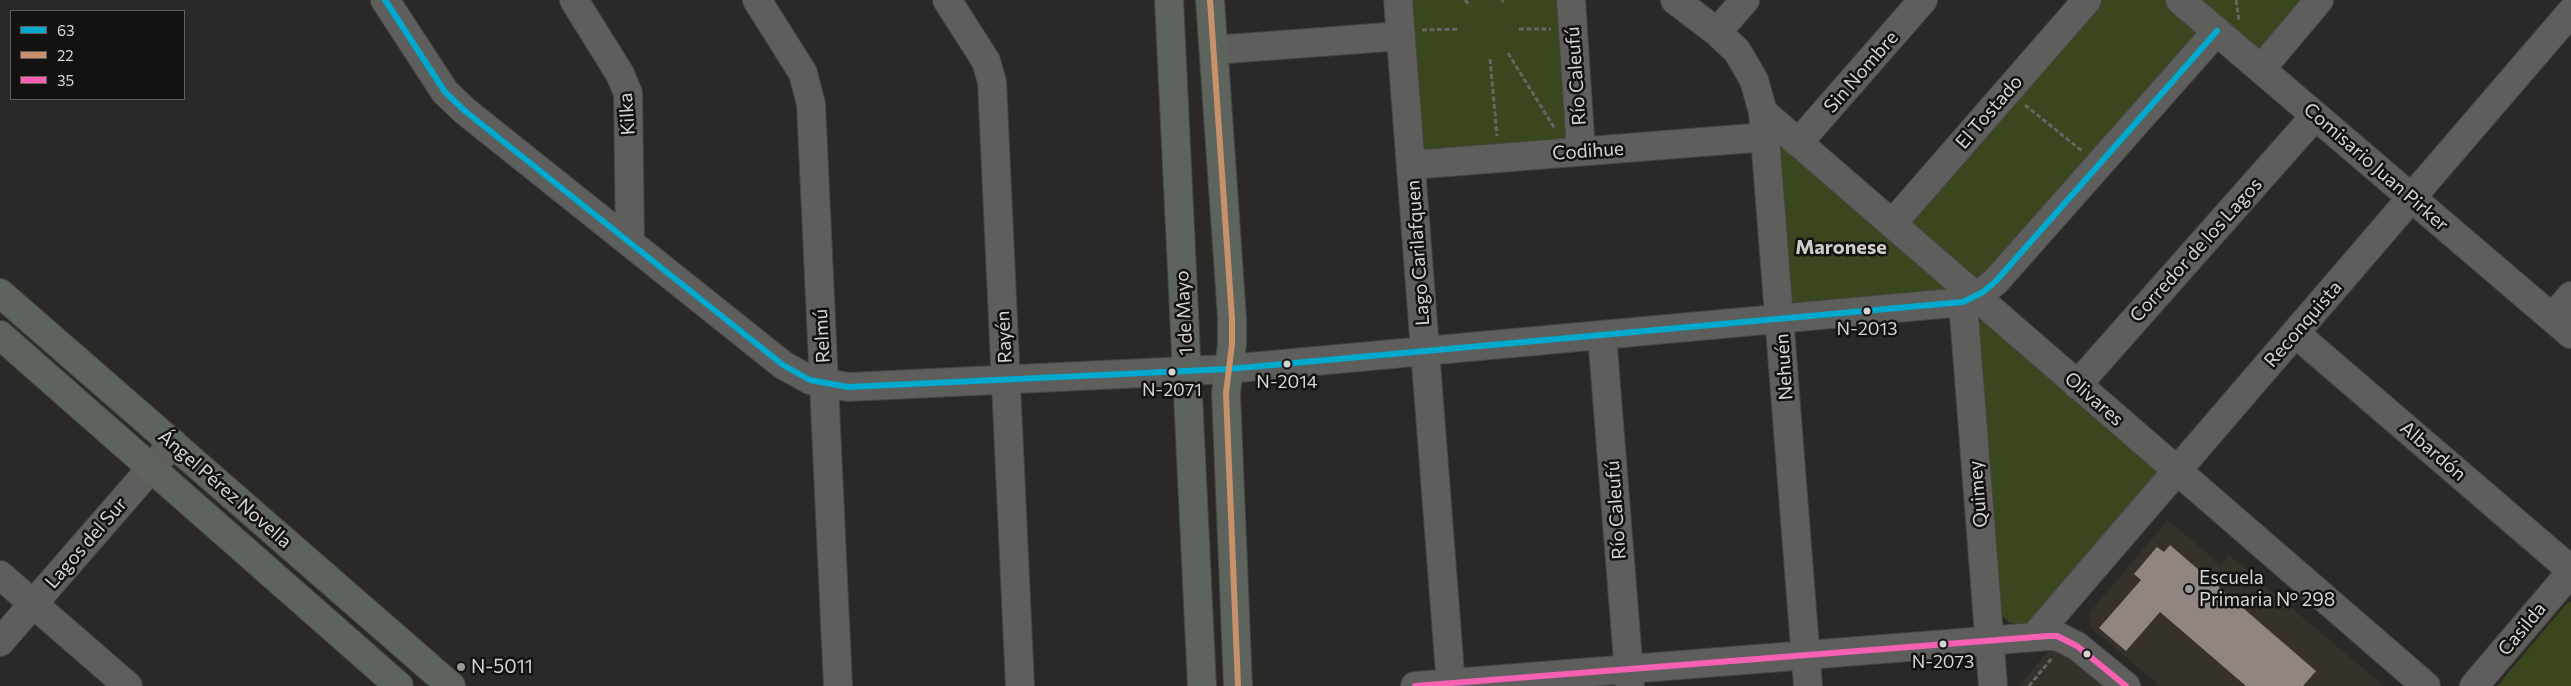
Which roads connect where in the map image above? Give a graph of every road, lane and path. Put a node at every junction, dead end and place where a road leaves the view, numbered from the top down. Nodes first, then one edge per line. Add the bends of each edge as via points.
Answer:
1 (386, 0) edge
2 (574, 0) edge
3 (757, 0) edge
4 (947, 0) edge
5 (1169, 0) edge
6 (1210, 0) edge
7 (1398, 0) edge
8 (1465, 0) edge
9 (1571, 0) edge
10 (1675, 0) edge
11 (1745, 0) edge
12 (1923, 0) edge
13 (2087, 0) edge
14 (2180, 0) edge
15 (2236, 0) edge
16 (2319, 0) edge
17 (1470, 6) dead end
18 (2571, 12) edge
19 (1459, 29) dead end
20 (1519, 29) dead end
21 (1558, 29) dead end
22 (2228, 30) junction
23 (1718, 32) junction
24 (1408, 33) junction
25 (1214, 50) junction
26 (1508, 53) dead end
27 (1490, 59) dead end
28 (2261, 69) junction
29 (2019, 100) dead end
30 (2316, 116) junction
31 (1764, 125) junction
32 (1558, 133) dead end
33 (1497, 143) dead end
34 (1798, 144) junction
35 (1581, 151) junction
36 (2086, 155) dead end
37 (1411, 165) junction
38 (2411, 198) junction
39 (1892, 224) junction
40 (630, 242) junction
41 (0, 293) edge
42 (2571, 296) edge
43 (1969, 299) junction
44 (1780, 318) junction
45 (2561, 326) edge
46 (2295, 333) junction
47 (1602, 335) junction
48 (0, 336) edge
49 (1425, 351) junction
50 (1228, 369) junction
51 (1187, 371) junction
52 (1006, 381) junction
53 (824, 384) junction
54 (2077, 385) junction
55 (173, 443) junction
56 (151, 468) junction
57 (2177, 471) junction
58 (2571, 571) edge
59 (0, 575) edge
60 (33, 604) junction
61 (2034, 637) junction
62 (1989, 640) junction
63 (0, 642) edge
64 (411, 651) junction
65 (1806, 655) junction
66 (1629, 678) edge
67 (390, 683) edge
68 (1451, 685) edge
69 (128, 686) edge
70 (451, 686) edge
71 (838, 686) edge
72 (1020, 686) edge
73 (1202, 686) edge
74 (1238, 686) edge
75 (1416, 686) edge
76 (1808, 686) edge
77 (1993, 686) edge
78 (2126, 686) edge
79 (2426, 686) edge
80 (2474, 686) edge

1 - 40 street via 436,79 455,102
2 - 40 street, Kilka via 620,74 628,93
3 - 53 street, Relmú via 803,73 810,93
4 - 52 street, Rayén via 986,61 992,82
5 - 51 main road, 1 de Mayo
6 - 25 main road
7 - 24 street, Lago Carilafquen
8 - 17 path
9 - 35 street, Río Caleufú
10 - 23 street
11 - 23 street
12 - 34 street, Sin Nombre
13 - 39 street, El Tostado
14 - 22 street, Comisario Juan Pirker
15 - 22 path
16 - 28 street
18 - 38 street, Reconquista
19 - 24 path
20 - 21 path
22 - 28 street, Comisario Juan Pirker
22 - 43 street via 1996,281
23 - 31 street, Nehuén via 1744,60 1754,80
24 - 25 street
24 - 37 street, Lago Carilafquen
25 - 50 main road via 1232,318
26 - 32 path
27 - 33 path
28 - 30 street, Comisario Juan Pirker
29 - 36 path
30 - 38 street, Comisario Juan Pirker
30 - 54 street, Corredor de los Lagos
31 - 34 street, Olivares
31 - 35 street, Codihue
31 - 44 street, Nehuén
34 - 39 street, Olivares
35 - 37 street, Codihue
37 - 49 street, Lago Carilafquen
38 - 45 street, Comisario Juan Pirker
38 - 46 street, Reconquista
39 - 43 street, Olivares
40 - 53 street via 783,365
41 - 55 main road, Ángel Pérez Novella
42 - 45 street
43 - 44 street
43 - 54 street, Olivares
43 - 62 street, Quimey
44 - 47 street
44 - 65 street, Nehuén
46 - 57 street, Reconquista
46 - 58 street, Albardón
47 - 49 street
47 - 66 street, Río Caleufú
48 - 56 main road, Ángel Pérez Novella
49 - 50 street
49 - 68 street, Lago Carilafquen
50 - 51 street
50 - 74 main road via 1226,393
51 - 52 street
51 - 73 main road, 1 de Mayo
52 - 53 street via 861,387
52 - 72 street, Rayén
53 - 71 street, Relmú
54 - 57 street, Olivares
55 - 56 street, Lagos del Sur
55 - 64 main road, Ángel Pérez Novella
56 - 60 street, Lagos del Sur
56 - 67 main road, Ángel Pérez Novella
57 - 61 street, Reconquista
57 - 79 street, Olivares
58 - 80 street, Casilda
59 - 60 street
60 - 63 street, Lagos del Sur
60 - 69 street
61 - 62 street
61 - 78 street via 2057,636 2067,640
62 - 65 street
62 - 77 street, Quimey
64 - 67 street
64 - 70 main road, Ángel Pérez Novella
65 - 66 street
65 - 76 street, Nehuén
66 - 68 street
68 - 75 street

